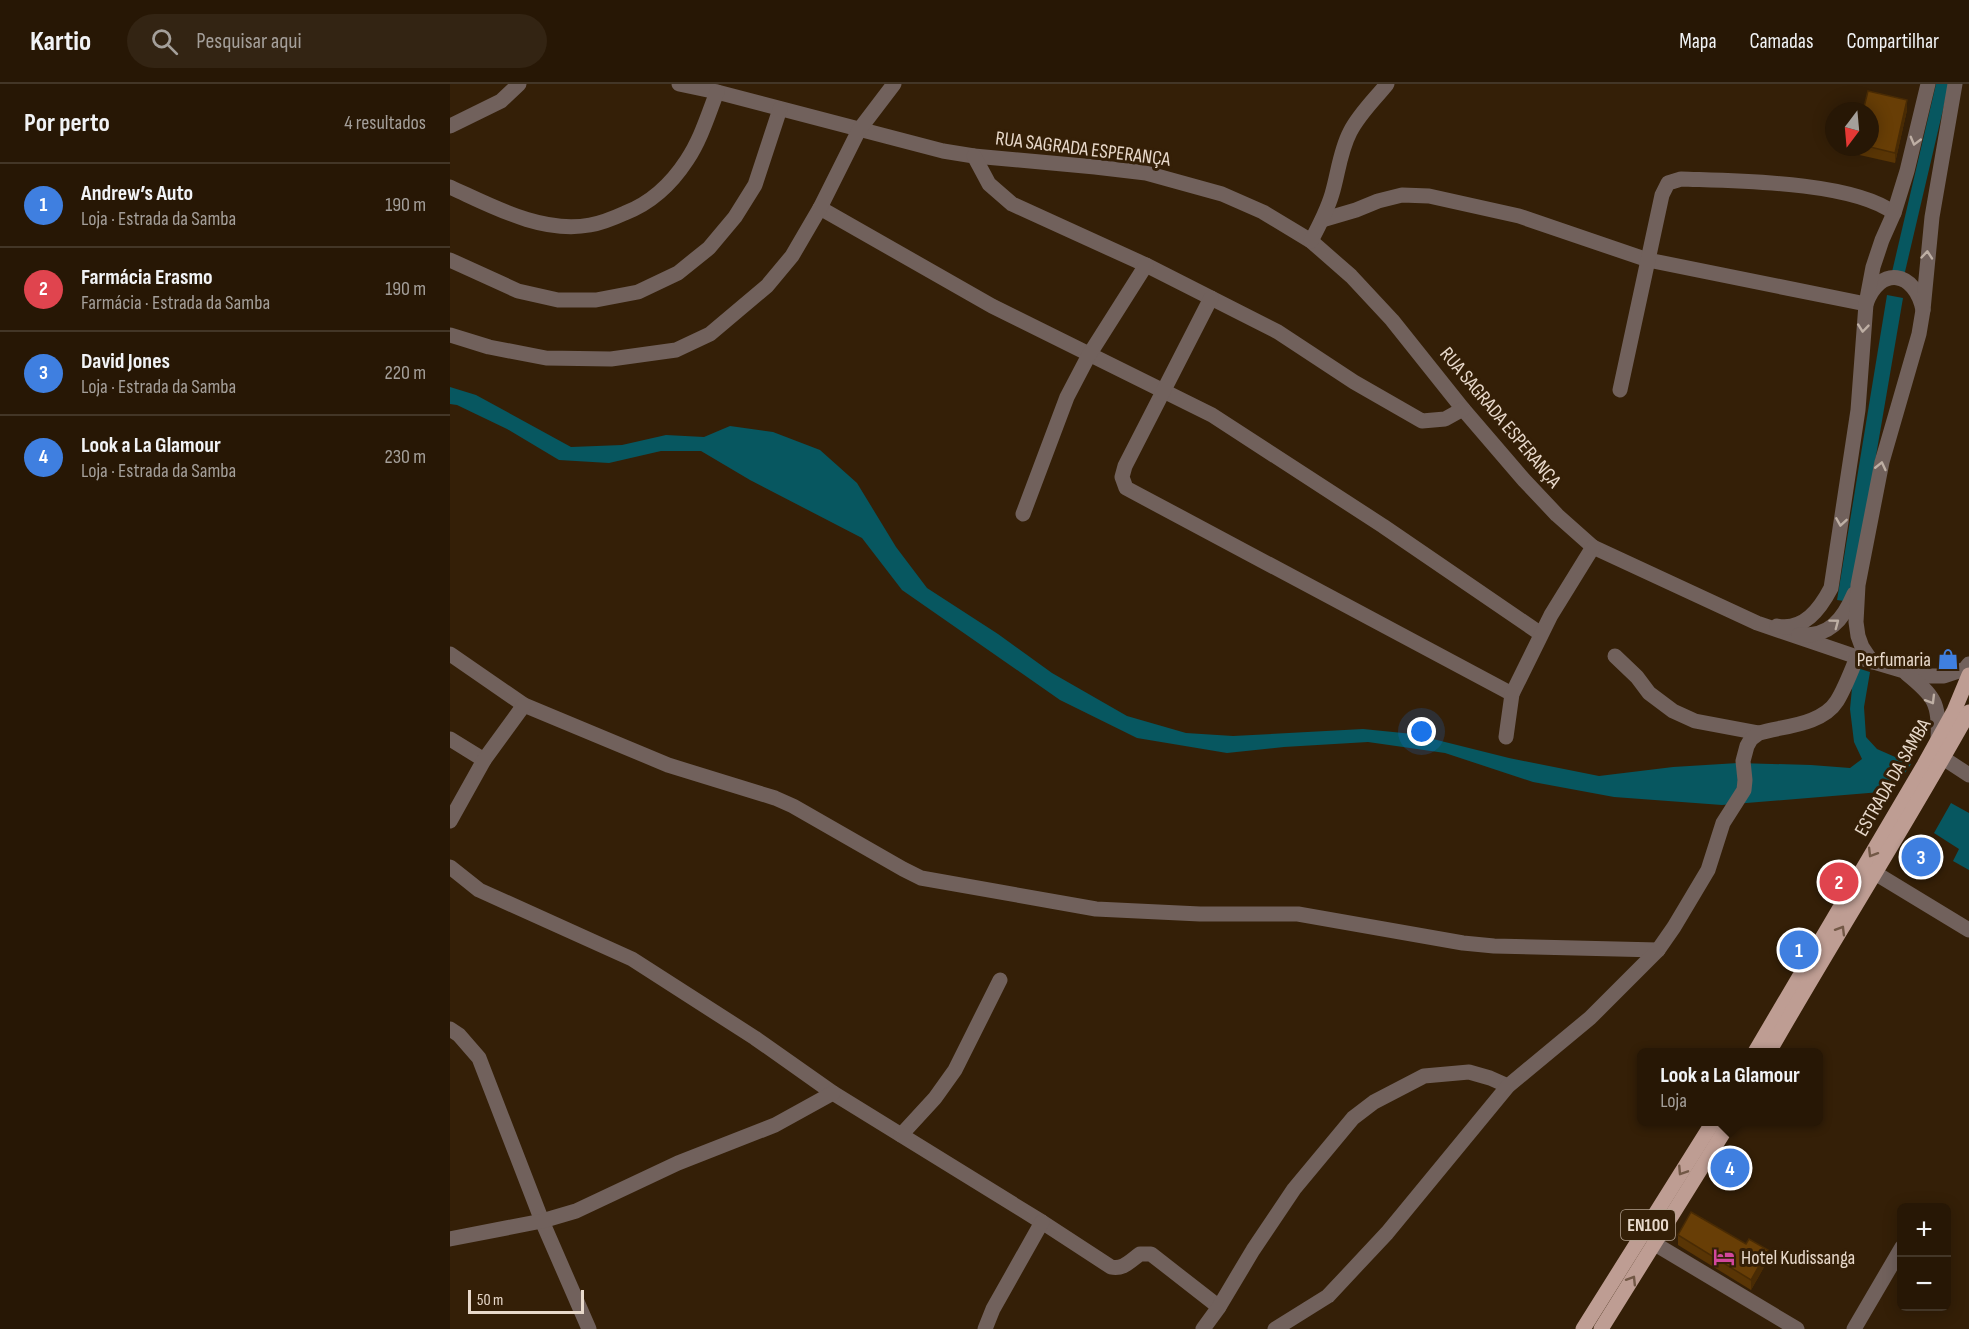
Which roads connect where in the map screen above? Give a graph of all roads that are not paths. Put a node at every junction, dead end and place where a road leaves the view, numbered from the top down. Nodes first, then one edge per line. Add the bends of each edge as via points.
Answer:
1 (519, 84) edge
2 (679, 84) edge
3 (894, 84) edge
4 (1387, 84) edge
5 (1928, 84) edge
6 (1955, 84) edge
7 (717, 92) junction
8 (780, 109) junction
9 (450, 126) edge
10 (859, 130) junction
11 (974, 156) junction
12 (450, 187) edge
13 (820, 208) junction
14 (1894, 213) junction
15 (1322, 220) junction
16 (1311, 241) junction
17 (450, 260) edge
18 (1648, 260) junction
19 (1146, 265) junction
20 (1211, 298) junction
21 (1866, 304) junction
22 (1923, 310) junction
23 (450, 334) edge
24 (1089, 356) junction
25 (1620, 390) dead end
26 (1162, 392) junction
27 (1463, 409) junction
28 (1023, 514) dead end
29 (1593, 547) junction
30 (1858, 585) junction
31 (1756, 622) junction
32 (1541, 633) junction
33 (1793, 634) junction
34 (450, 654) edge
35 (1615, 656) dead end
36 (1857, 657) junction
37 (1872, 662) junction
38 (1969, 664) edge
39 (1902, 670) junction
40 (1969, 675) edge
41 (1512, 694) junction
42 (524, 705) junction
43 (1969, 712) edge
44 (1759, 733) junction
45 (1506, 737) dead end
46 (450, 739) edge
47 (1938, 740) junction
48 (1943, 758) junction
49 (484, 760) junction
50 (1930, 768) junction
51 (1969, 775) edge
52 (1908, 806) junction
53 (450, 821) edge
54 (450, 867) edge
55 (1875, 873) junction
56 (1969, 930) edge
57 (1658, 950) junction
58 (1000, 980) dead end
59 (450, 1029) edge
60 (1758, 1048) edge
61 (1772, 1048) edge
62 (1508, 1086) junction
63 (833, 1093) junction
64 (1710, 1126) edge
65 (1728, 1126) edge
66 (901, 1135) junction
67 (542, 1221) junction
68 (1042, 1222) junction
69 (450, 1239) edge
70 (1654, 1244) junction
71 (1897, 1256) edge
72 (1219, 1307) junction
73 (589, 1329) edge
74 (985, 1329) edge
75 (1203, 1329) edge
76 (1275, 1329) edge
77 (1583, 1329) edge
78 (1601, 1329) edge
79 (1797, 1329) edge
80 (1854, 1329) edge

1 - 9 street via 501,101
2 - 7 street, RUA SAGRADA ESPERANÇA
3 - 10 street
4 - 15 street via 1350,131
5 -> 14 street
22 -> 6 street via 1932,217
7 - 8 street, RUA SAGRADA ESPERANÇA
7 - 12 street via 696,144 674,177 658,194 615,218 590,225 537,222
8 - 10 street, RUA SAGRADA ESPERANÇA
8 - 17 street via 755,185 735,217 709,248 678,273 638,292 596,300 558,300 518,291
10 - 11 street, RUA SAGRADA ESPERANÇA
10 - 13 street
11 - 16 street, RUA SAGRADA ESPERANÇA via 1146,173 1174,180 1222,194 1263,212
11 - 19 street via 989,184 1012,204
13 - 23 street via 792,256 767,286 710,334 676,350 611,359 546,358 489,347
13 - 24 street
14 - 18 street via 1884,206 1835,191 1681,178 1665,188
14 - 21 street via 1873,267
15 - 16 street
15 - 18 street via 1402,195 1429,196 1519,216
16 - 27 street, RUA SAGRADA ESPERANÇA via 1352,276 1392,320
18 - 21 street
18 - 25 street
19 - 20 street
19 - 24 street
20 - 26 street
20 - 27 street via 1278,332 1422,421 1445,419
21 - 22 street via 1879,283 1894,278 1917,290
21 -> 31 street via 1856,421 1831,588 1821,608 1797,625
30 -> 22 street via 1882,462
24 - 26 street
24 - 28 street via 1067,397
26 - 32 street via 1212,415
26 - 41 street via 1125,466 1122,477 1126,488
27 - 29 street, RUA SAGRADA ESPERANÇA via 1524,480
29 - 31 street, RUA SAGRADA ESPERANÇA
29 - 32 street
33 -> 30 street via 1808,635 1833,626 1842,619
30 - 37 street via 1858,636
31 - 33 street
32 - 41 street
33 - 36 street
34 - 42 street
35 - 44 street via 1649,693 1673,711 1695,721
36 - 37 street
36 - 44 street via 1837,702 1829,710 1816,718
37 - 39 street
38 - 39 street via 1944,676 1921,676
39 -> 47 street via 1935,702
40 - 47 main road, ESTRADA DA SAMBA
41 - 45 street
42 - 49 street
42 - 57 street via 668,765 775,798 903,869 942,883 1096,909 1298,914 1463,943
43 - 48 main road, ESTRADA DA SAMBA
44 - 57 street via 1751,739 1744,790 1723,823 1708,870
46 - 49 street
47 - 50 main road, ESTRADA DA SAMBA
48 - 50 main road, ESTRADA DA SAMBA
48 - 51 street
49 - 53 street
50 - 52 main road, ESTRADA DA SAMBA
52 - 55 main road, ESTRADA DA SAMBA
52 -> 60 main road, ESTRADA DA SAMBA
54 - 63 street via 479,890 632,959
55 - 56 street
61 -> 55 main road, ESTRADA DA SAMBA
57 - 62 street via 1590,1018
58 - 66 street via 954,1070
59 - 67 street via 479,1058
62 - 72 street via 1469,1072 1424,1076 1360,1112 1294,1189
62 - 76 street via 1387,1233 1328,1296
63 - 66 street
63 - 67 street via 775,1125 678,1163 576,1211
64 -> 77 main road, EN100
65 - 70 main road, EN100
66 - 68 street
67 - 69 street
67 - 73 street
68 - 72 street via 1111,1267 1118,1269 1140,1254 1151,1254
68 - 74 street
78 -> 70 main road, EN100
70 - 79 street
71 - 80 street
72 - 75 street

